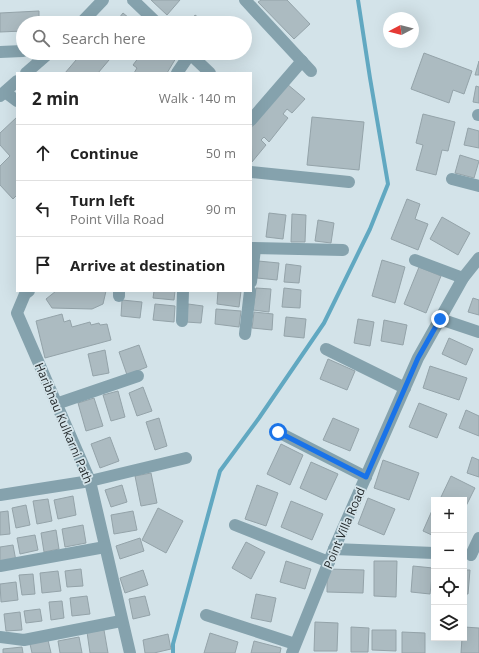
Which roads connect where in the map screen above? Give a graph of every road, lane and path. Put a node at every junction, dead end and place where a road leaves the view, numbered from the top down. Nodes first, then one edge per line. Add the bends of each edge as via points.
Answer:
1 (133, 0) edge
2 (245, 0) edge
3 (97, 3) edge
4 (87, 16) edge
5 (150, 16) edge
6 (16, 51) edge
7 (0, 52) edge
8 (41, 60) edge
9 (185, 60) edge
10 (196, 60) edge
11 (302, 61) junction
12 (311, 71) dead end
13 (27, 72) edge
14 (178, 72) edge
15 (209, 72) edge
16 (16, 82) edge
17 (2, 94) edge
18 (16, 101) edge
19 (252, 119) edge
20 (252, 172) edge
21 (452, 179) dead end
22 (349, 182) dead end
23 (479, 186) edge
24 (253, 249) edge
25 (343, 250) dead end
26 (479, 258) edge
27 (415, 260) dead end
28 (252, 266) edge
29 (463, 278) junction
30 (28, 292) edge
31 (183, 292) edge
32 (250, 292) edge
33 (440, 319) junction
34 (182, 321) dead end
35 (479, 332) edge
36 (245, 334) dead end
37 (326, 349) dead end
38 (138, 376) dead end
39 (405, 388) junction
40 (56, 404) junction
41 (278, 432) dead end
42 (186, 458) dead end
43 (366, 477) junction
44 (90, 481) junction
45 (0, 495) edge
46 (235, 525) dead end
47 (479, 538) edge
48 (105, 547) junction
49 (334, 548) junction
50 (431, 553) edge
51 (471, 555) edge
52 (329, 562) junction
53 (0, 566) edge
54 (206, 615) dead end
55 (122, 621) junction
56 (0, 637) edge
57 (293, 649) edge
58 (130, 653) edge

1 - 5 street
2 - 11 street
3 - 4 street
6 - 7 street
8 - 13 street
9 - 14 street
10 - 15 street
11 - 12 street
11 - 19 street
16 - 17 street
17 - 18 street
20 - 22 street
21 - 23 street
24 - 25 street
24 - 28 street
26 - 29 street, Point Villa Road
27 - 29 street
29 - 33 street, Point Villa Road
30 - 40 street, Haribhau Kulkarni Path via 17,313
31 - 34 street
32 - 36 street
33 - 35 street
33 - 39 street, Point Villa Road
37 - 39 street
38 - 40 street
39 - 43 street, Point Villa Road
40 - 44 street, Haribhau Kulkarni Path
41 - 43 street
42 - 44 street
43 - 49 street, Point Villa Road
44 - 45 street
44 - 48 street, Haribhau Kulkarni Path
46 - 52 street
47 - 51 street
48 - 53 street
48 - 55 street, Haribhau Kulkarni Path
49 - 50 street
49 - 52 street, Point Villa Road
52 - 57 street, Point Villa Road
54 - 57 street
55 - 56 street via 24,640
55 - 58 street, Haribhau Kulkarni Path

